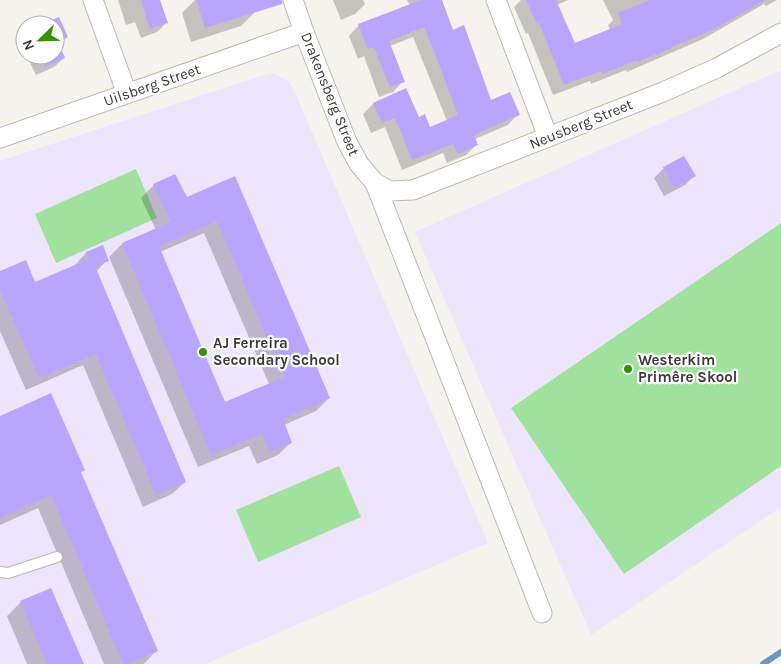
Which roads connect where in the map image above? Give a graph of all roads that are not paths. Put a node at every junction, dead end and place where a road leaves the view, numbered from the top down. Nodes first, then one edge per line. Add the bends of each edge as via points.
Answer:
1 (93, 0) edge
2 (293, 0) edge
3 (496, 0) edge
4 (304, 32) junction
5 (781, 33) edge
6 (127, 94) junction
7 (548, 137) junction
8 (0, 138) edge
9 (375, 183) junction
10 (57, 556) dead end
11 (0, 572) edge
12 (542, 613) dead end

1 - 6 street
2 - 4 street, Drakensberg Street
3 - 7 street
4 - 6 street, Uilsberg Street
4 - 9 street, Drakensberg Street via 347,142
5 - 7 street, Neusberg Street via 708,72
6 - 8 street, Uilsberg Street
7 - 9 street, Neusberg Street via 413,190 390,191
9 - 12 street
10 - 11 lane via 8,573

